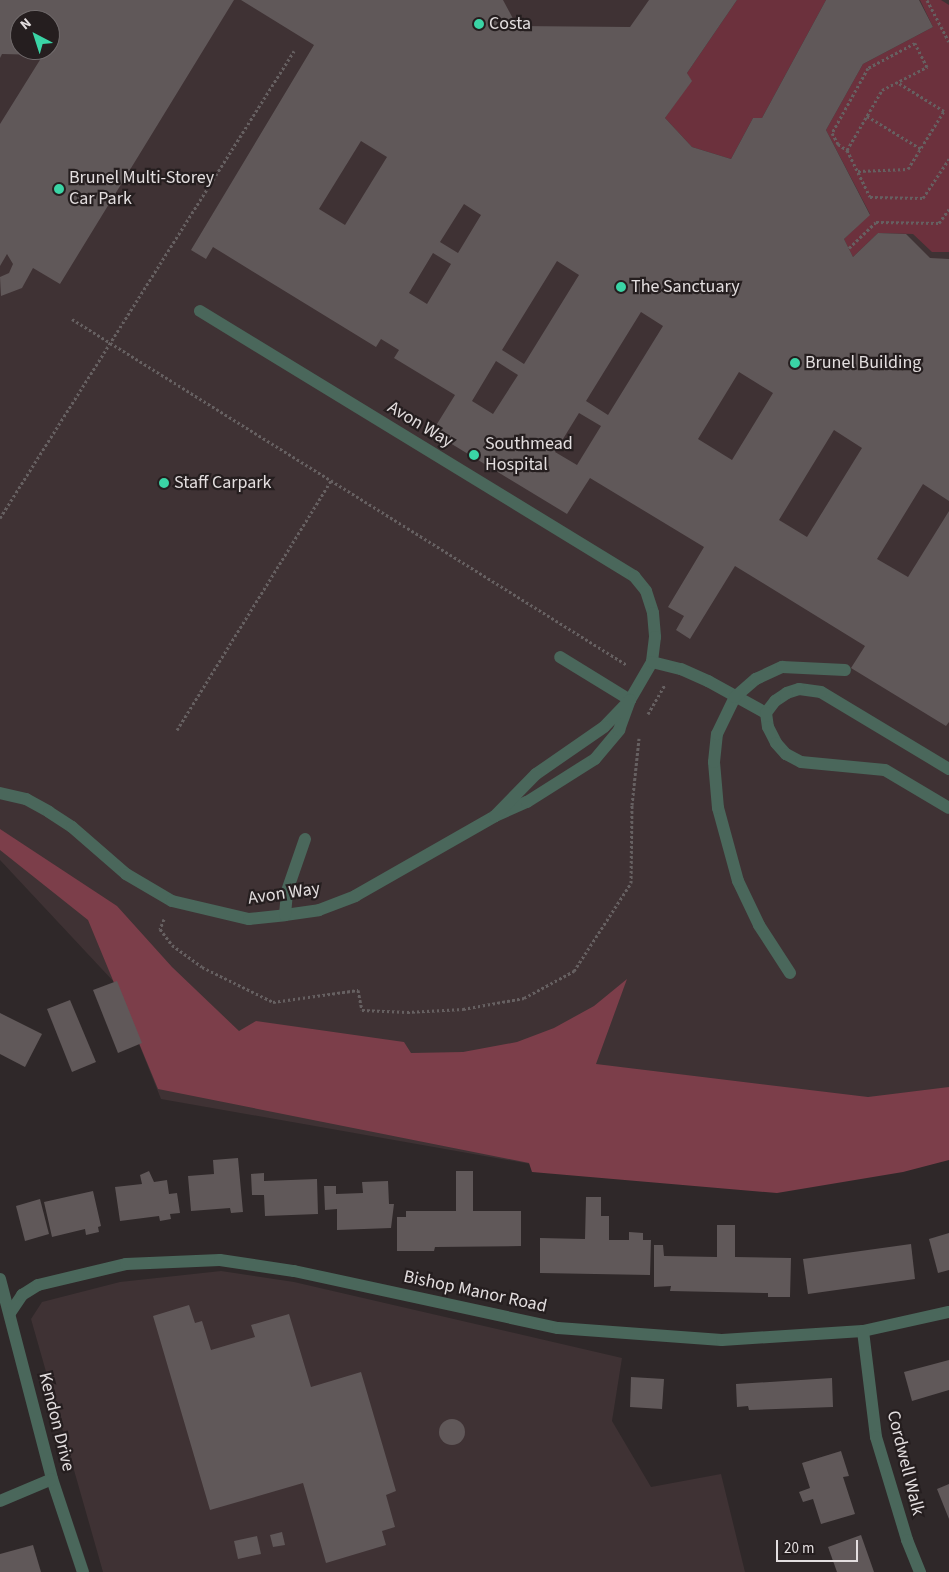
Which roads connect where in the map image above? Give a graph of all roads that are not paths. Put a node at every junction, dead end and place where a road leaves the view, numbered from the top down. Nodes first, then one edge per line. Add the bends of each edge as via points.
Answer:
1 (200, 311) dead end
2 (560, 657) dead end
3 (652, 662) junction
4 (845, 670) dead end
5 (735, 697) junction
6 (630, 700) junction
7 (766, 713) junction
8 (949, 769) edge
9 (0, 793) edge
10 (949, 808) edge
11 (495, 816) junction
12 (305, 839) dead end
13 (285, 915) junction
14 (790, 973) dead end
15 (0, 1279) edge
16 (949, 1312) edge
17 (10, 1313) junction
18 (863, 1331) junction
19 (52, 1478) junction
20 (0, 1501) edge
21 (83, 1572) edge
22 (920, 1572) edge

1 - 3 street, Avon Way via 634,576 646,591 653,613
2 - 6 street
3 - 5 street via 681,670
3 - 6 street, Avon Way
4 - 5 street via 782,667 756,679
5 - 7 street
5 - 14 street via 718,734 714,762 718,808 738,881 759,925
6 - 11 street, Avon Way via 604,727 536,774
6 - 11 street, Avon Way via 619,730 595,759 527,802
7 - 8 street via 787,692 799,689 821,692
7 - 10 street via 768,727 776,743 793,758 828,766 885,770
9 - 13 street, Avon Way via 26,800 49,812 72,827 126,874 172,900 249,919
11 - 13 street, Avon Way via 355,896 319,910
12 - 13 street via 287,890
15 - 17 street, Kendon Drive
16 - 18 street, Bishop Manor Road
17 - 18 street, Bishop Manor Road via 22,1295 38,1285 126,1264 220,1260 294,1271 558,1328 722,1340
17 - 19 street, Kendon Drive
18 - 22 street, Cordwell Walk via 876,1437
19 - 20 street
19 - 21 street, Kendon Drive

